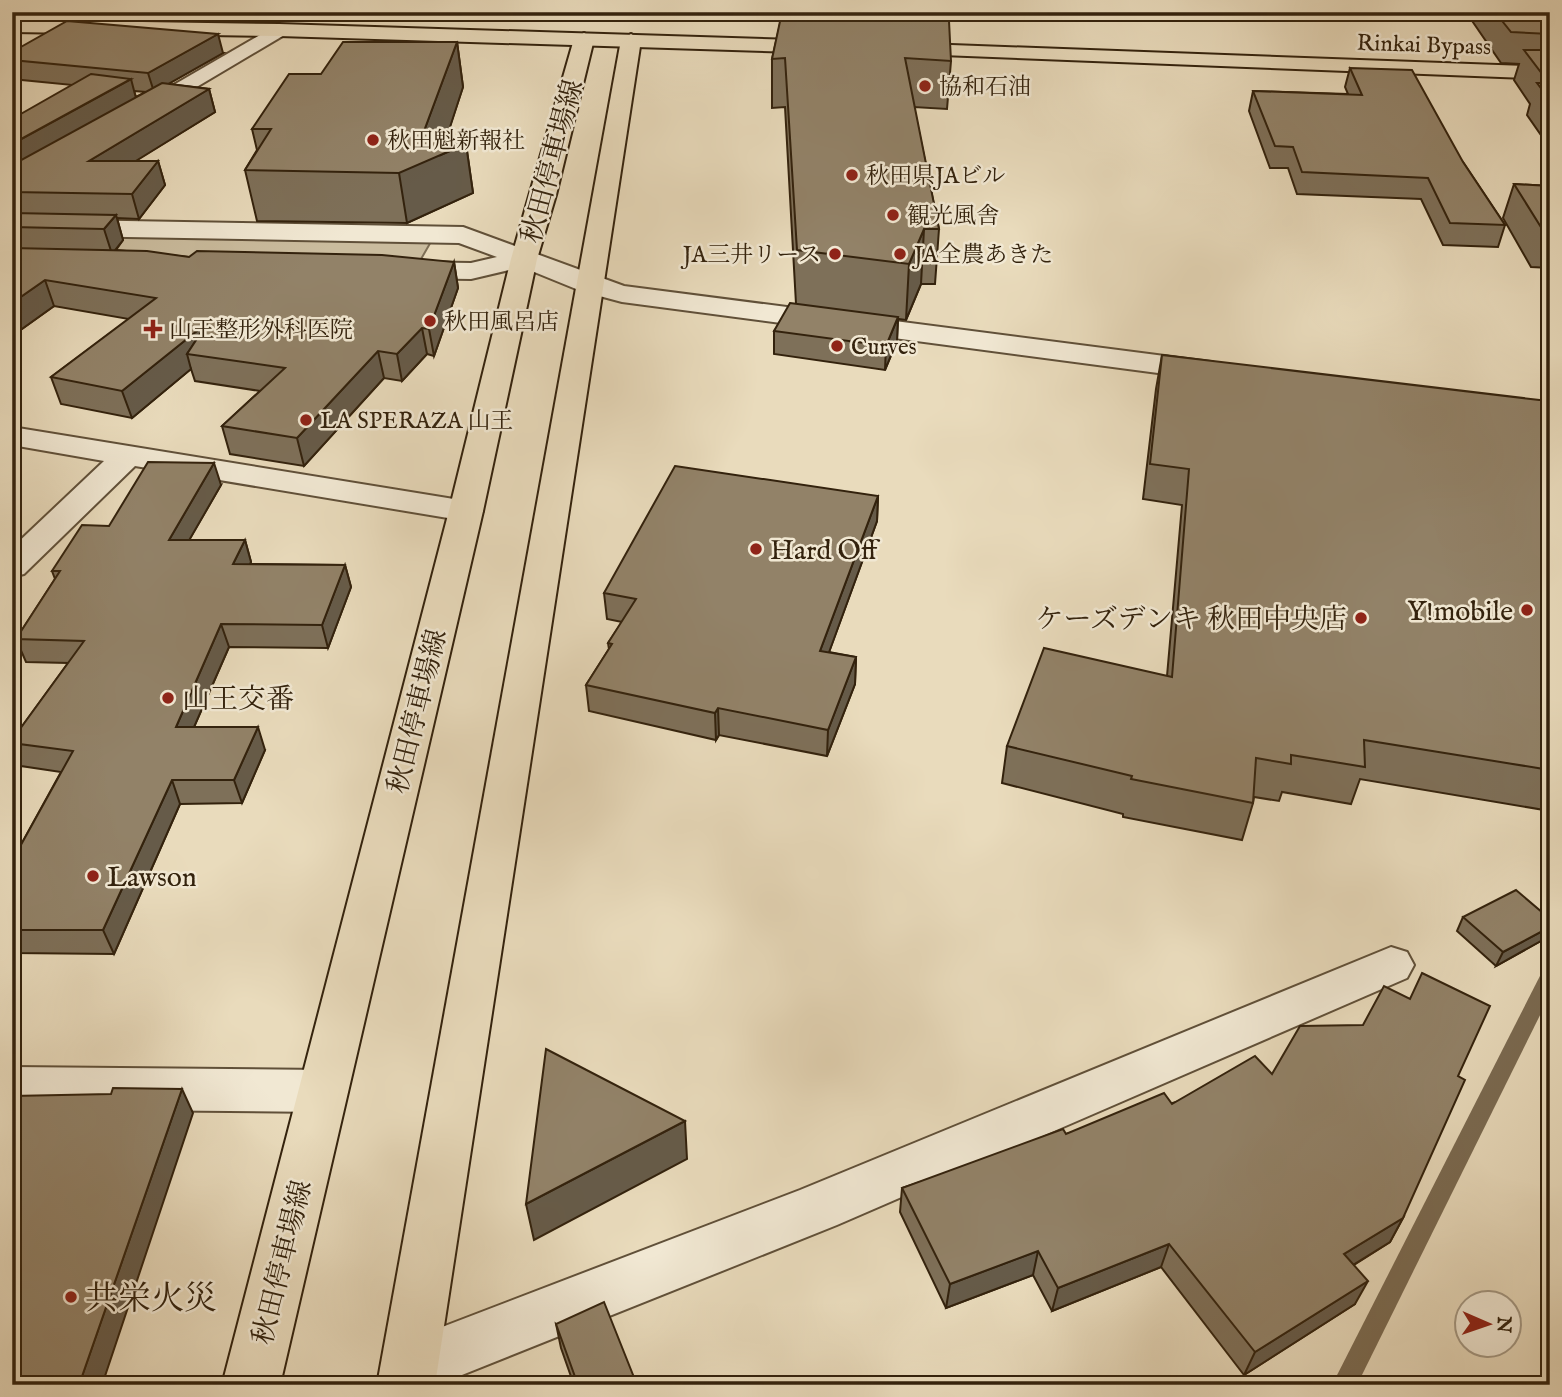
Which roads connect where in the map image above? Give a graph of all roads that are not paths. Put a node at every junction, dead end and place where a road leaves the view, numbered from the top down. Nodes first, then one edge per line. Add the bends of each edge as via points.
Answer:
1 (12, 13) edge
2 (503, 18) dead end
3 (12, 26) edge
4 (584, 29) junction
5 (279, 30) junction
6 (632, 30) junction
7 (852, 48) edge
8 (879, 49) edge
9 (1456, 50) dead end
10 (1550, 54) edge
11 (1550, 73) edge
12 (117, 125) edge
13 (12, 227) edge
14 (524, 259) junction
15 (375, 270) edge
16 (590, 285) junction
17 (1236, 374) edge
18 (12, 436) edge
19 (127, 456) junction
20 (466, 511) junction
21 (12, 567) edge
22 (1391, 965) dead end
23 (12, 1088) edge
24 (323, 1091) junction
25 (408, 1376) edge
26 (251, 1385) edge

1 - 2 main road
3 - 5 main road
4 - 5 main road
4 - 6 main road
4 - 14 main road, 秋田停車場線
5 - 12 street
6 - 7 main road
6 - 16 main road, 秋田停車場線
8 - 11 main road, Rinkai Bypass
9 - 10 main road, Rinkai Bypass
13 - 14 street via 463,235
14 - 15 street via 471,271
14 - 16 street
14 - 20 main road, 秋田停車場線
16 - 17 street via 635,296
16 - 25 main road, 秋田停車場線
18 - 19 street
19 - 20 street
19 - 21 street
20 - 24 main road, 秋田停車場線
22 - 25 street
23 - 24 street
24 - 26 main road, 秋田停車場線

